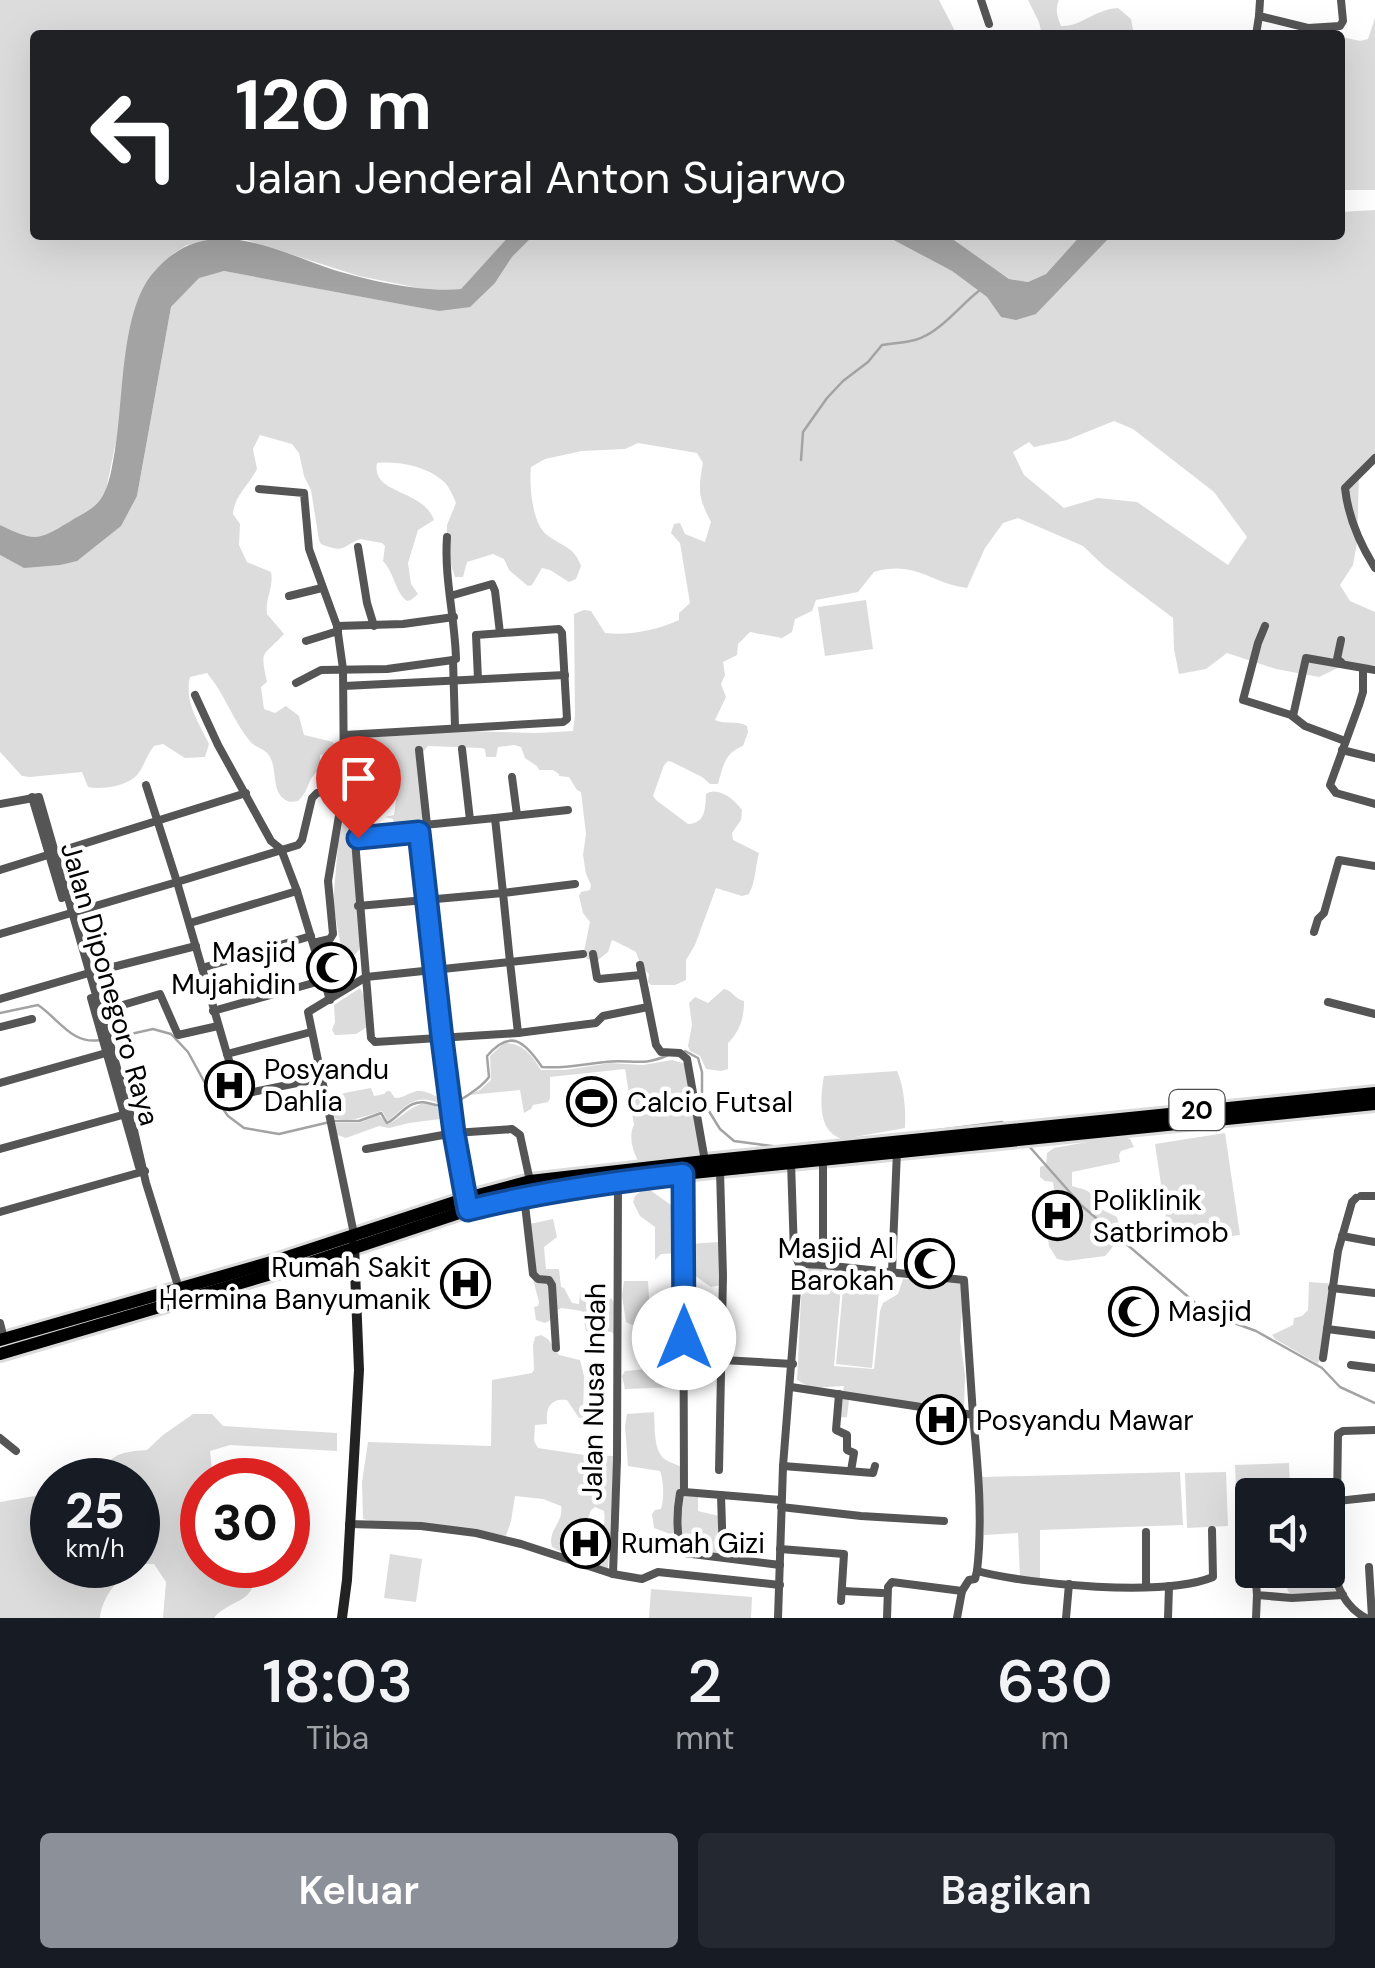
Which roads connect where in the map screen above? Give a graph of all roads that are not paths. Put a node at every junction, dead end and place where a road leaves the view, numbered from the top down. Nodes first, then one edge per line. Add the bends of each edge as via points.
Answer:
1 (981, 0) edge
2 (1260, 0) edge
3 (1341, 0) edge
4 (1260, 16) junction
5 (988, 24) dead end
6 (1257, 30) edge
7 (1302, 30) edge
8 (1319, 30) edge
9 (1375, 458) edge
10 (302, 480) dead end
11 (259, 489) dead end
12 (304, 493) junction
13 (1343, 506) dead end
14 (447, 537) dead end
15 (358, 547) dead end
16 (1368, 558) junction
17 (1375, 568) edge
18 (322, 588) junction
19 (289, 596) dead end
20 (450, 596) junction
21 (454, 617) junction
22 (374, 626) junction
23 (1265, 626) dead end
24 (337, 629) junction
25 (500, 633) junction
26 (1341, 640) dead end
27 (306, 641) dead end
28 (453, 660) junction
29 (343, 668) junction
30 (1361, 669) junction
31 (1375, 670) edge
32 (565, 675) junction
33 (478, 680) junction
34 (453, 681) junction
35 (296, 683) dead end
36 (344, 686) junction
37 (195, 695) dead end
38 (1294, 716) junction
39 (455, 728) junction
40 (346, 736) junction
41 (1343, 746) junction
42 (462, 749) dead end
43 (418, 750) dead end
44 (1375, 758) edge
45 (512, 777) dead end
46 (146, 784) dead end
47 (326, 792) dead end
48 (246, 794) junction
49 (0, 804) edge
50 (1375, 804) edge
51 (568, 810) dead end
52 (517, 816) junction
53 (496, 818) junction
54 (470, 820) junction
55 (157, 823) junction
56 (423, 828) junction
57 (281, 849) junction
58 (53, 855) junction
59 (1375, 866) edge
60 (0, 870) edge
61 (177, 882) junction
62 (574, 884) dead end
63 (297, 891) junction
64 (503, 893) junction
65 (427, 902) junction
66 (358, 906) junction
67 (69, 913) junction
68 (190, 923) junction
69 (1314, 932) dead end
70 (0, 934) edge
71 (312, 939) junction
72 (196, 946) junction
73 (510, 962) junction
74 (202, 968) junction
75 (433, 969) junction
76 (87, 974) junction
77 (366, 976) junction
78 (324, 980) junction
79 (0, 999) edge
80 (330, 1000) junction
81 (1328, 1002) dead end
82 (648, 1007) junction
83 (213, 1011) junction
84 (97, 1012) junction
85 (1375, 1014) edge
86 (32, 1019) dead end
87 (218, 1026) junction
88 (0, 1027) edge
89 (312, 1032) junction
90 (518, 1032) junction
91 (442, 1039) junction
92 (107, 1048) junction
93 (227, 1054) junction
94 (322, 1078) junction
95 (0, 1083) edge
96 (1375, 1093) edge
97 (1348, 1101) junction
98 (1375, 1104) edge
99 (127, 1114) junction
100 (454, 1133) junction
101 (1021, 1134) junction
102 (0, 1148) edge
103 (366, 1150) dead end
104 (896, 1151) junction
105 (822, 1155) junction
106 (705, 1161) junction
107 (791, 1162) junction
108 (720, 1171) junction
109 (143, 1172) junction
110 (683, 1174) junction
111 (530, 1181) junction
112 (618, 1181) junction
113 (524, 1196) junction
114 (1375, 1196) edge
115 (467, 1204) junction
116 (0, 1212) edge
117 (1342, 1236) junction
118 (356, 1242) junction
119 (1375, 1242) edge
120 (800, 1264) junction
121 (823, 1265) junction
122 (892, 1272) junction
123 (1332, 1288) junction
124 (181, 1294) junction
125 (1375, 1294) edge
126 (0, 1324) edge
127 (1327, 1329) junction
128 (46, 1334) junction
129 (1375, 1335) edge
130 (2, 1339) edge
131 (556, 1348) dead end
132 (0, 1354) edge
133 (1323, 1358) dead end
134 (722, 1360) junction
135 (793, 1364) junction
136 (1351, 1365) dead end
137 (1375, 1368) edge
138 (791, 1387) junction
139 (839, 1394) junction
140 (973, 1415) junction
141 (1375, 1430) edge
142 (0, 1438) edge
143 (16, 1450) dead end
144 (783, 1466) junction
145 (875, 1466) dead end
146 (720, 1470) dead end
147 (851, 1471) junction
148 (1334, 1478) edge
149 (684, 1492) junction
150 (722, 1495) junction
151 (1375, 1497) edge
152 (1345, 1500) edge
153 (781, 1503) junction
154 (944, 1521) dead end
155 (349, 1524) junction
156 (1212, 1530) dead end
157 (1146, 1532) dead end
158 (780, 1549) junction
159 (723, 1557) junction
160 (780, 1565) junction
161 (1369, 1567) dead end
162 (977, 1571) junction
163 (613, 1574) junction
164 (1373, 1582) edge
165 (1069, 1584) junction
166 (780, 1585) junction
167 (1168, 1586) junction
168 (1146, 1587) junction
169 (1256, 1588) edge
170 (1339, 1588) edge
171 (962, 1591) junction
172 (882, 1594) dead end
173 (1257, 1595) junction
174 (1342, 1595) junction
175 (342, 1618) edge
176 (778, 1618) edge
177 (887, 1618) edge
178 (957, 1618) edge
179 (1066, 1618) edge
180 (1168, 1618) edge
181 (1256, 1618) edge
182 (1369, 1618) edge

1 - 5 street
2 - 4 street
3 - 8 street via 1340,26
4 - 6 street
4 - 7 street
9 - 16 street via 1345,488
10 - 12 street
11 - 12 street
12 - 18 street via 309,549
13 - 16 street via 1355,543
14 - 20 street
15 - 22 street
16 - 17 street
18 - 19 street
18 - 24 street
20 - 21 street
20 - 25 street via 492,584
21 - 22 street
21 - 28 street
22 - 24 street
23 - 38 street via 1243,700
24 - 27 street
24 - 29 street
25 - 32 street via 559,629
25 - 33 street via 476,635
26 - 30 street via 1338,661
28 - 29 street
28 - 34 street
29 - 35 street
29 - 36 street
30 - 31 street
30 - 38 street via 1306,658
30 - 41 street via 1363,692
32 - 33 street
32 - 39 street via 566,721
33 - 34 street
34 - 36 street
34 - 39 street
36 - 40 street
37 - 48 street
38 - 41 street
39 - 40 street
40 - 71 street via 344,797 328,881 333,934 330,940
41 - 44 street
41 - 50 street via 1332,791
42 - 54 street
43 - 56 street
45 - 52 street
46 - 55 street
47 - 57 street via 312,798 301,842
48 - 55 street
48 - 57 street
49 - 58 street, Jalan Diponegoro Raya via 35,796
51 - 52 street
52 - 53 street
53 - 54 street
53 - 64 street
54 - 56 street
55 - 58 street
55 - 61 street
56 - 65 street
56 - 66 street via 354,840
57 - 61 street
57 - 63 street
58 - 60 street
58 - 67 street, Jalan Diponegoro Raya
59 - 69 street via 1338,860
61 - 67 street
61 - 68 street
62 - 64 street
63 - 68 street
63 - 71 street
64 - 65 street
64 - 73 street
65 - 66 street
65 - 75 street
66 - 77 street
67 - 70 street
67 - 76 street, Jalan Diponegoro Raya
68 - 72 street
71 - 74 street
71 - 78 street
72 - 74 street
72 - 76 street
73 - 75 street
73 - 82 street via 588,954 599,979 641,970
73 - 90 street
74 - 83 street
75 - 77 street
75 - 91 street
76 - 79 street
76 - 84 street, Jalan Diponegoro Raya
77 - 80 street
77 - 91 street via 375,1042
78 - 80 street
78 - 83 street
80 - 89 street via 308,1012
81 - 85 street
82 - 90 street via 603,1016 596,1024
82 - 106 street via 660,1052 687,1059
83 - 87 street
84 - 87 street via 158,994 178,1034
84 - 92 street, Jalan Diponegoro Raya
86 - 88 street
87 - 93 street
89 - 93 street
89 - 94 street
90 - 91 street
91 - 100 street
92 - 95 street
92 - 99 street, Jalan Diponegoro Raya
93 - 94 street via 242,1094
94 - 118 street
96 - 97 highway, 20
97 - 98 highway, 20
97 - 101 highway, 20
99 - 102 street
99 - 109 street, Jalan Diponegoro Raya
100 - 103 street
100 - 111 street via 517,1131
100 - 115 street
101 - 104 highway, 20
101 - 105 highway, 20
104 - 105 highway, 20
104 - 122 street
105 - 106 highway, 20
105 - 107 highway, 20
105 - 121 street
106 - 111 highway, 20
107 - 108 highway, 20
107 - 120 street
108 - 110 highway, 20
108 - 134 street
109 - 116 street
109 - 124 street, Jalan Diponegoro Raya
110 - 112 highway, 20
110 - 149 street
111 - 115 highway, 20
112 - 113 highway, 20
112 - 163 street, Jalan Nusa Indah
113 - 115 highway, 20
113 - 131 street via 533,1274 552,1285
114 - 117 street via 1352,1202
115 - 118 highway, 20
117 - 119 street
117 - 123 street
118 - 124 highway, 20
118 - 155 main road via 359,1370
120 - 121 street
120 - 135 street
121 - 122 street
122 - 140 street via 965,1282
123 - 125 street
123 - 127 street
124 - 128 highway, 20
126 - 130 street
127 - 129 street
127 - 133 street
128 - 130 highway, 20
128 - 132 highway, 20
134 - 135 street
134 - 146 street
135 - 138 street
136 - 137 street
138 - 139 street
138 - 144 street
139 - 140 street
139 - 147 street via 836,1430 854,1453
140 - 162 street
141 - 148 street via 1338,1434
142 - 143 street
144 - 147 street
144 - 153 street
145 - 147 street via 873,1473
149 - 150 street
149 - 159 street via 678,1501 682,1551
150 - 153 street
150 - 159 street
151 - 152 street
153 - 154 street
153 - 158 street
155 - 163 street via 476,1534
155 - 175 main road
156 - 167 street via 1212,1578
157 - 168 street
158 - 160 street
158 - 172 street via 844,1554 842,1596
159 - 160 street
160 - 166 street
161 - 164 street
162 - 165 street
162 - 171 street
163 - 166 street
164 - 182 street
165 - 168 street
165 - 179 street
166 - 176 street
167 - 168 street
167 - 180 street
169 - 173 street
170 - 174 street
171 - 177 street via 892,1582
171 - 178 street
173 - 174 street
173 - 181 street
174 - 182 street

